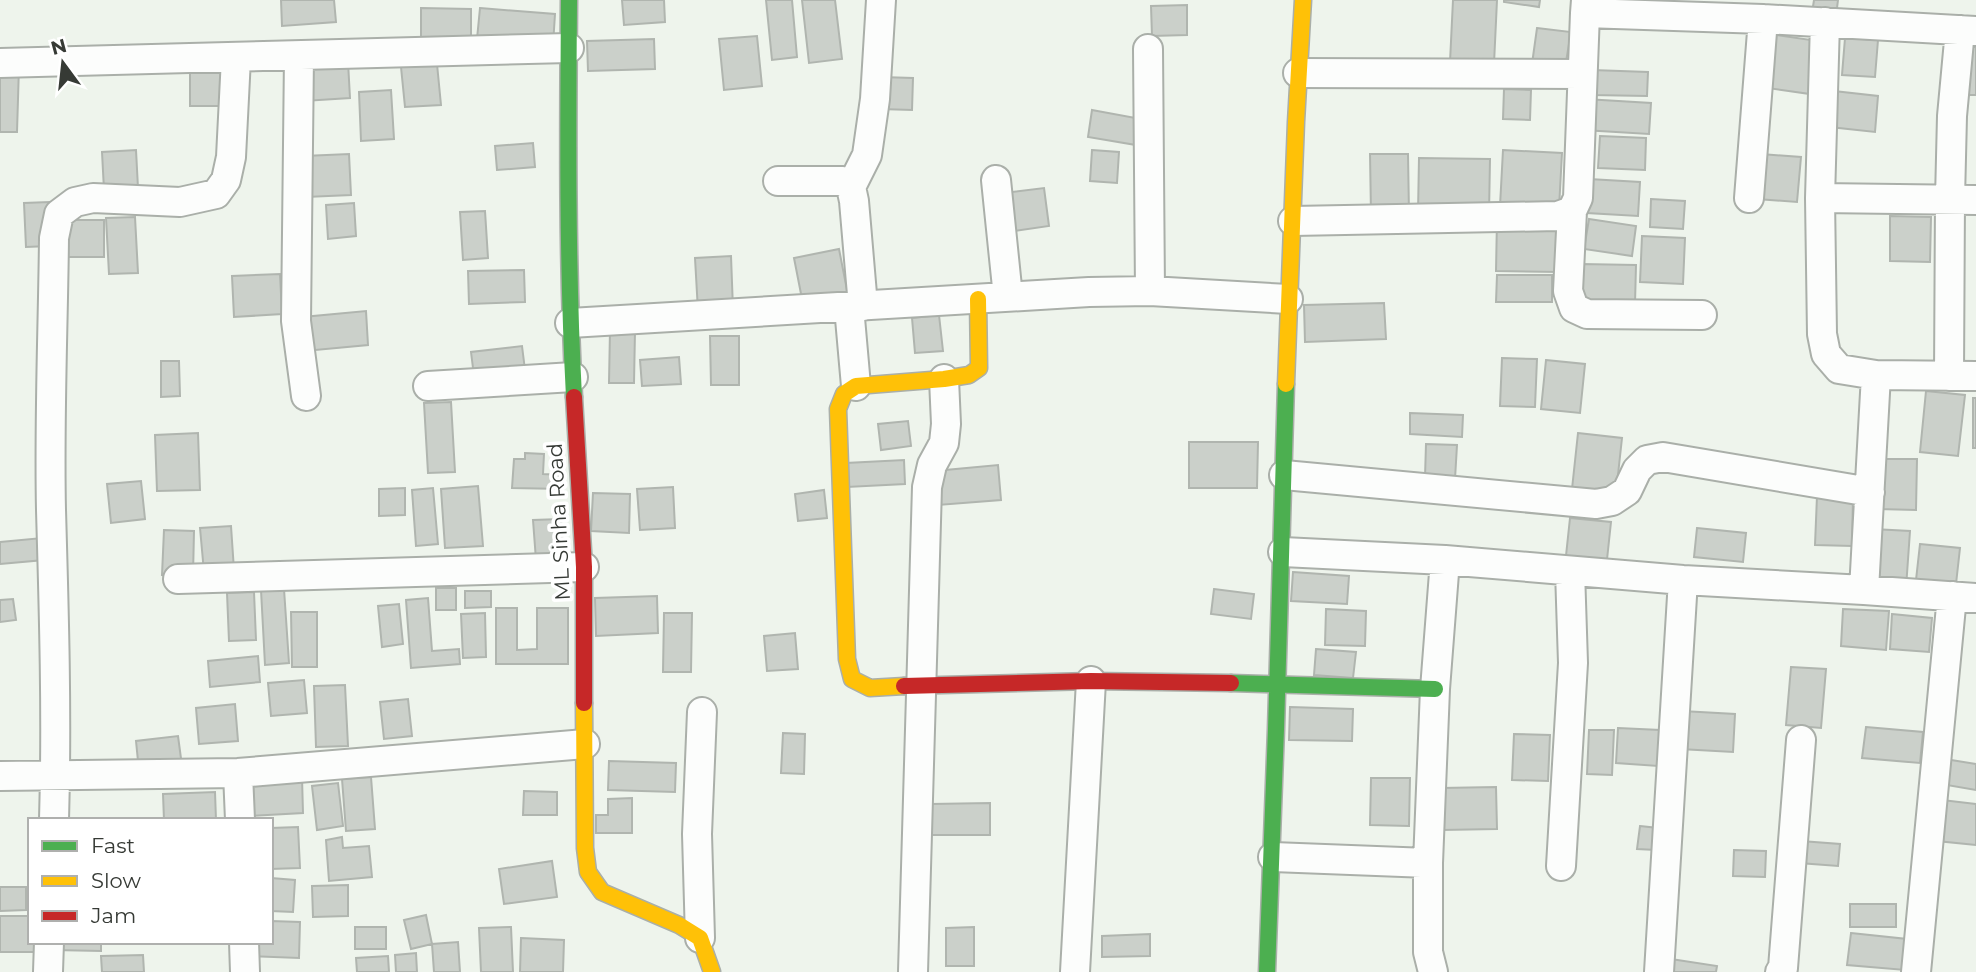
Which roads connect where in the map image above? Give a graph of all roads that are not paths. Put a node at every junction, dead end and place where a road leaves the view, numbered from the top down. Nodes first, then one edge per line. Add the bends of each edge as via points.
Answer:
1 (569, 0) edge
2 (881, 0) edge
3 (1303, 0) edge
4 (1586, 6) edge
5 (1763, 19) junction
6 (1825, 22) junction
7 (1968, 31) edge
8 (569, 48) junction
9 (1148, 49) dead end
10 (299, 56) junction
11 (236, 58) junction
12 (0, 63) edge
13 (1298, 73) junction
14 (1582, 74) junction
15 (996, 180) dead end
16 (778, 181) dead end
17 (850, 187) junction
18 (1749, 198) dead end
19 (1820, 198) junction
20 (1963, 199) edge
21 (1572, 211) junction
22 (1293, 221) junction
23 (1150, 291) junction
24 (1008, 297) junction
25 (978, 299) junction
26 (1288, 299) junction
27 (856, 306) junction
28 (1702, 315) dead end
29 (570, 323) junction
30 (1875, 375) junction
31 (1963, 376) edge
32 (573, 377) junction
33 (944, 379) junction
34 (428, 386) dead end
35 (856, 386) junction
36 (306, 396) dead end
37 (1284, 475) junction
38 (1870, 492) junction
39 (1283, 552) junction
40 (1445, 560) junction
41 (583, 568) junction
42 (1570, 571) junction
43 (178, 579) dead end
44 (1683, 580) junction
45 (1864, 590) junction
46 (1964, 597) edge
47 (1091, 681) junction
48 (1280, 684) junction
49 (920, 685) junction
50 (1434, 689) junction
51 (702, 712) dead end
52 (1801, 740) dead end
53 (585, 744) junction
54 (238, 774) junction
55 (0, 776) edge
56 (55, 777) junction
57 (54, 818) edge
58 (240, 818) edge
59 (1273, 857) junction
60 (1428, 863) junction
61 (1562, 866) dead end
62 (700, 938) junction
63 (49, 944) edge
64 (244, 944) edge
65 (48, 972) edge
66 (245, 972) edge
67 (712, 972) edge
68 (913, 972) edge
69 (1075, 972) edge
70 (1268, 972) edge
71 (1433, 972) edge
72 (1659, 972) edge
73 (1780, 972) edge
74 (1916, 972) edge

1 - 8 street, ML Sinha Road
2 - 17 street via 869,146
3 - 13 street
4 - 5 street
4 - 14 street
5 - 6 street
5 - 18 street
6 - 7 street
6 - 19 street
7 - 20 street via 1952,116
8 - 10 street
8 - 29 street, ML Sinha Road
9 - 23 street
10 - 11 street
10 - 36 street via 296,321
11 - 12 street
11 - 56 street via 231,157 226,180 216,194 180,202 93,198 75,202 59,214 54,238 51,508
13 - 14 street
13 - 22 street
14 - 21 street via 1578,198
15 - 24 street
16 - 17 street via 843,181
17 - 27 street via 855,201
19 - 20 street
19 - 30 street via 1826,354 1839,369
20 - 31 street
21 - 22 street
21 - 28 street via 1568,291 1574,308 1587,314
22 - 26 street
23 - 24 street
23 - 26 street
24 - 25 street
25 - 27 street
25 - 33 street via 979,368 969,375
26 - 37 street
27 - 29 street
27 - 35 street
29 - 32 street, ML Sinha Road
30 - 31 street
30 - 38 street
32 - 34 street
32 - 41 street, ML Sinha Road
33 - 35 street
33 - 49 street via 944,443 927,487
35 - 49 street via 844,394 838,409 846,659 852,679 870,688
37 - 38 street via 1596,504 1627,491 1647,460 1663,457
37 - 39 street
38 - 45 street
39 - 40 street
39 - 48 street
40 - 42 street
40 - 50 street
41 - 43 street
41 - 53 street, ML Sinha Road
42 - 44 street
42 - 61 street via 1573,663
44 - 45 street
44 - 72 street
45 - 46 street
46 - 74 street
47 - 48 street
47 - 49 street
47 - 69 street
48 - 50 street
48 - 59 street
49 - 68 street
50 - 60 street
51 - 62 street via 697,834
52 - 73 street
53 - 54 street
53 - 62 street, ML Sinha Road via 588,872 603,892
54 - 56 street
54 - 58 street
55 - 56 street
56 - 57 street
59 - 60 street
59 - 70 street
60 - 71 street via 1428,952
62 - 67 street
63 - 65 street
64 - 66 street

